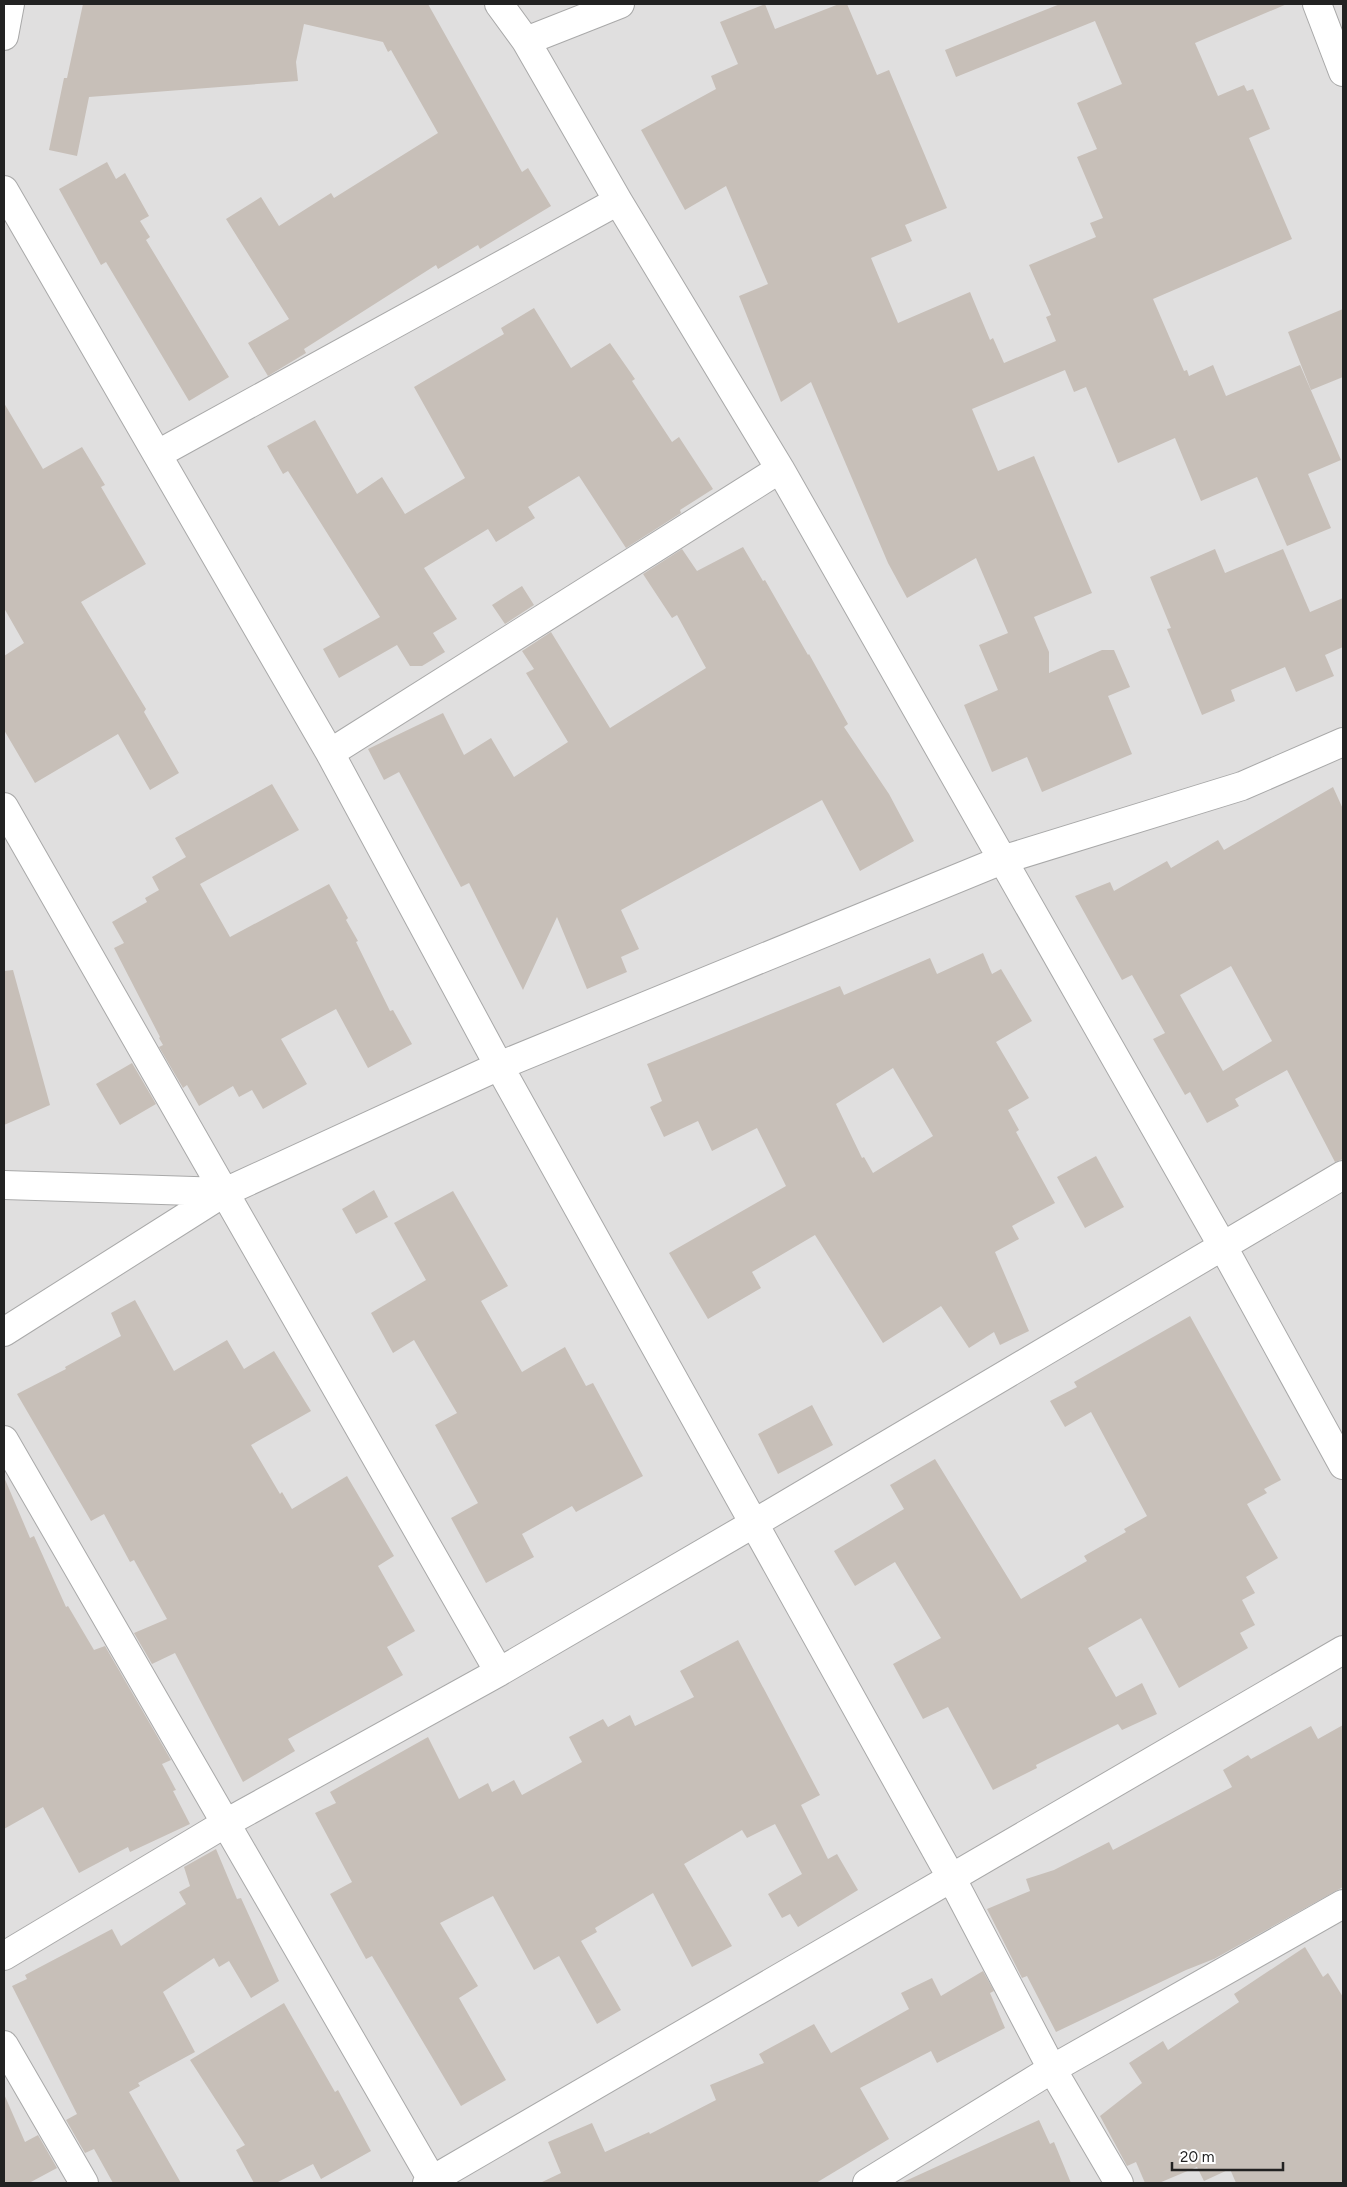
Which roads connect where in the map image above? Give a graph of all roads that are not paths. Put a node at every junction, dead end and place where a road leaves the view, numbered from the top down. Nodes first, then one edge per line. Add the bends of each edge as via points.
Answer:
1 (10, 4) edge
2 (499, 4) edge
3 (620, 4) edge
4 (1317, 4) edge
5 (4, 36) edge
6 (526, 41) junction
7 (1343, 72) edge
8 (4, 190) edge
9 (618, 201) junction
10 (158, 454) junction
11 (780, 469) junction
12 (1343, 742) edge
13 (330, 753) junction
14 (4, 806) edge
15 (1002, 860) junction
16 (499, 1066) junction
17 (1343, 1175) edge
18 (4, 1185) edge
19 (224, 1192) junction
20 (1222, 1245) junction
21 (4, 1332) edge
22 (4, 1440) edge
23 (1343, 1465) edge
24 (753, 1524) junction
25 (1343, 1650) edge
26 (499, 1672) junction
27 (226, 1823) junction
28 (952, 1879) junction
29 (1343, 1904) edge
30 (4, 1956) edge
31 (4, 2045) edge
32 (1052, 2069) junction
33 (430, 2181) edge
34 (84, 2183) edge
35 (867, 2183) edge
36 (1119, 2183) edge

1 - 5 street
2 - 6 street
3 - 6 street
4 - 7 street
6 - 9 street
8 - 10 street
9 - 10 street
9 - 11 street
10 - 13 street
11 - 13 street
11 - 15 street
12 - 15 street via 1242,786
13 - 16 street
14 - 19 street
15 - 16 street
15 - 20 street
16 - 19 street
16 - 24 street
17 - 20 street
18 - 19 street
19 - 21 street
19 - 26 street
20 - 23 street
20 - 24 street
22 - 27 street
24 - 26 street
24 - 28 street
25 - 28 street
26 - 27 street
27 - 30 street
27 - 33 street
28 - 32 street
28 - 33 street
29 - 32 street
31 - 34 street
32 - 35 street
32 - 36 street

